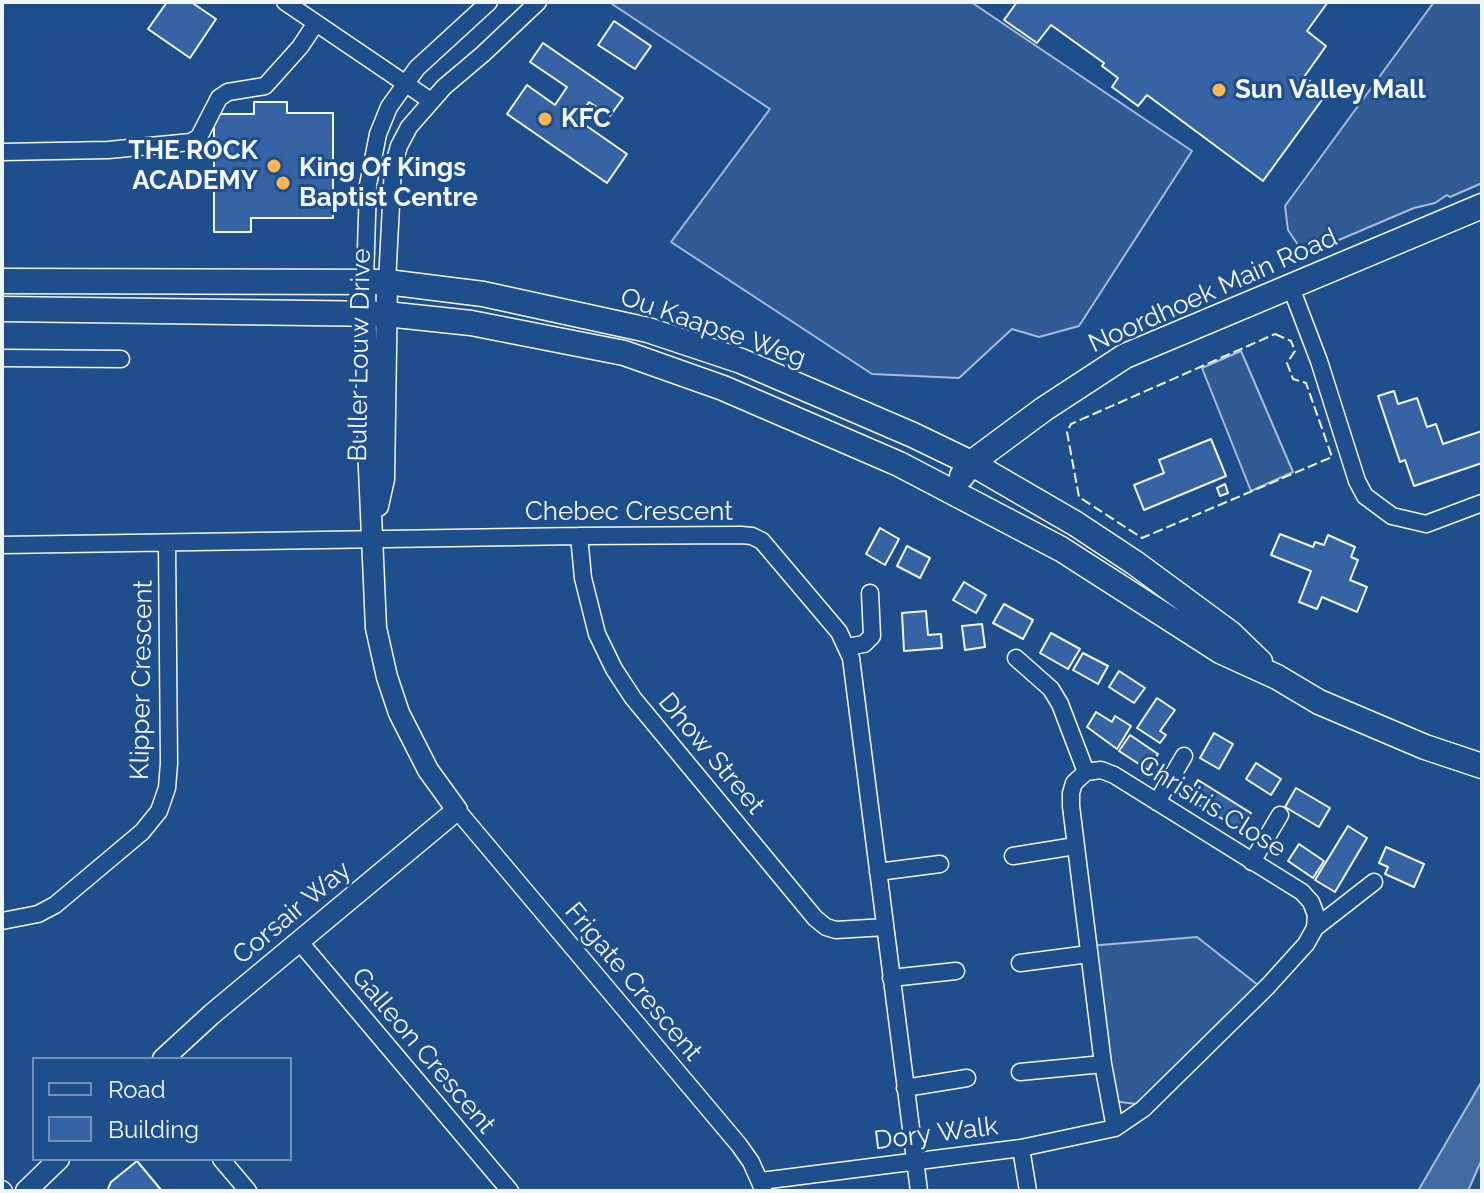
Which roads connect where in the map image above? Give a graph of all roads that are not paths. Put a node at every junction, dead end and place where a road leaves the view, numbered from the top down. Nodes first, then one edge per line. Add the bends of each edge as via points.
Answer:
1 (285, 2) edge
2 (475, 2) edge
3 (489, 2) edge
4 (538, 2) edge
5 (316, 23) junction
6 (446, 41) junction
7 (404, 83) junction
8 (431, 101) junction
9 (2, 152) edge
10 (1482, 206) edge
11 (2, 281) edge
12 (376, 282) junction
13 (1290, 285) junction
14 (2, 309) edge
15 (375, 313) junction
16 (2, 358) edge
17 (121, 359) dead end
18 (971, 463) junction
19 (952, 491) junction
20 (1482, 503) edge
21 (373, 533) junction
22 (579, 536) junction
23 (167, 544) junction
24 (2, 545) edge
25 (870, 593) dead end
26 (847, 647) junction
27 (1016, 658) dead end
28 (1277, 677) junction
29 (1184, 756) dead end
30 (1482, 766) edge
31 (1086, 772) junction
32 (1157, 802) junction
33 (457, 810) junction
34 (1280, 815) dead end
35 (1075, 846) junction
36 (1013, 856) dead end
37 (1252, 862) junction
38 (940, 864) dead end
39 (878, 872) junction
40 (1374, 882) dead end
41 (2, 921) edge
42 (885, 927) junction
43 (1315, 928) junction
44 (299, 941) junction
45 (1089, 954) junction
46 (1020, 963) dead end
47 (956, 971) dead end
48 (891, 978) junction
49 (165, 1057) edge
50 (1103, 1064) junction
51 (1020, 1072) dead end
52 (967, 1078) dead end
53 (905, 1088) junction
54 (1115, 1128) junction
55 (1021, 1148) junction
56 (57, 1161) edge
57 (223, 1161) edge
58 (915, 1161) junction
59 (762, 1186) edge
60 (26, 1191) edge
61 (248, 1191) edge
62 (510, 1191) edge
63 (919, 1191) edge
64 (1028, 1191) edge

1 - 5 street
2 - 6 street
3 - 6 street, Buller Louw Drive
4 - 8 street, Buller Louw Drive
5 - 7 street
5 - 9 street via 265,86 219,98 199,137 191,142
6 - 7 street, Buller Louw Drive
7 - 8 street
7 - 12 street, Buller Louw Drive via 389,107 368,185
8 - 12 street, Buller Louw Drive via 409,127 393,167
10 - 13 main road, Noordhoek Main Road
11 - 12 main road, Ou Kaapse Weg
12 - 15 street, Buller Louw Drive
12 - 18 main road, Ou Kaapse Weg via 483,294 648,330 741,361
13 - 18 main road, Noordhoek Main Road via 1125,356
13 - 20 street via 1365,496 1392,516 1426,524
14 - 15 main road, Ou Kaapse Weg
15 - 19 main road, Ou Kaapse Weg via 471,323 624,353 737,393
15 - 21 street, Buller Louw Drive via 384,479
16 - 17 street
18 - 19 main road, Noordhoek Main Road
18 - 28 main road, Ou Kaapse Weg via 1135,563 1230,633
19 - 28 main road, Ou Kaapse Weg via 1061,549 1220,651
21 - 22 street, Chebec Crescent
21 - 23 street, Chebec Crescent
21 - 33 street, Buller Louw Drive via 376,628 387,677 413,743
22 - 26 street, Chebec Crescent via 752,536 769,549
22 - 42 street, Dhow Street via 597,634 633,698 815,918 836,930
23 - 24 street, Chebec Crescent
23 - 41 street, Klipper Crescent via 169,763 159,811 142,832 55,905
25 - 26 street via 872,636 864,644
26 - 39 street, Chebec Crescent
27 - 31 street via 1051,689
28 - 30 main road, Ou Kaapse Weg via 1366,724
29 - 32 street
31 - 32 street, Chrisiris Close via 1114,775
31 - 35 street via 1071,793
32 - 37 street, Chrisiris Close
33 - 44 street, Corsair Way
33 - 59 street, Frigate Crescent via 739,1145
34 - 37 street
35 - 36 street
35 - 45 street
37 - 43 street, Chrisiris Close via 1302,892 1316,915
38 - 39 street
39 - 42 street, Chebec Crescent
40 - 43 street
42 - 48 street, Chebec Crescent
43 - 54 street via 1258,996 1143,1109
44 - 49 street, Corsair Way
44 - 62 street, Galleon Crescent
45 - 46 street
45 - 50 street
47 - 48 street
48 - 53 street, Chebec Crescent
50 - 51 street
50 - 54 street
52 - 53 street
53 - 58 street, Chebec Crescent
54 - 55 street, Dory Walk
55 - 58 street, Dory Walk
55 - 64 street
56 - 60 street
57 - 61 street
58 - 59 street, Dory Walk
58 - 63 street, Chebec Crescent

